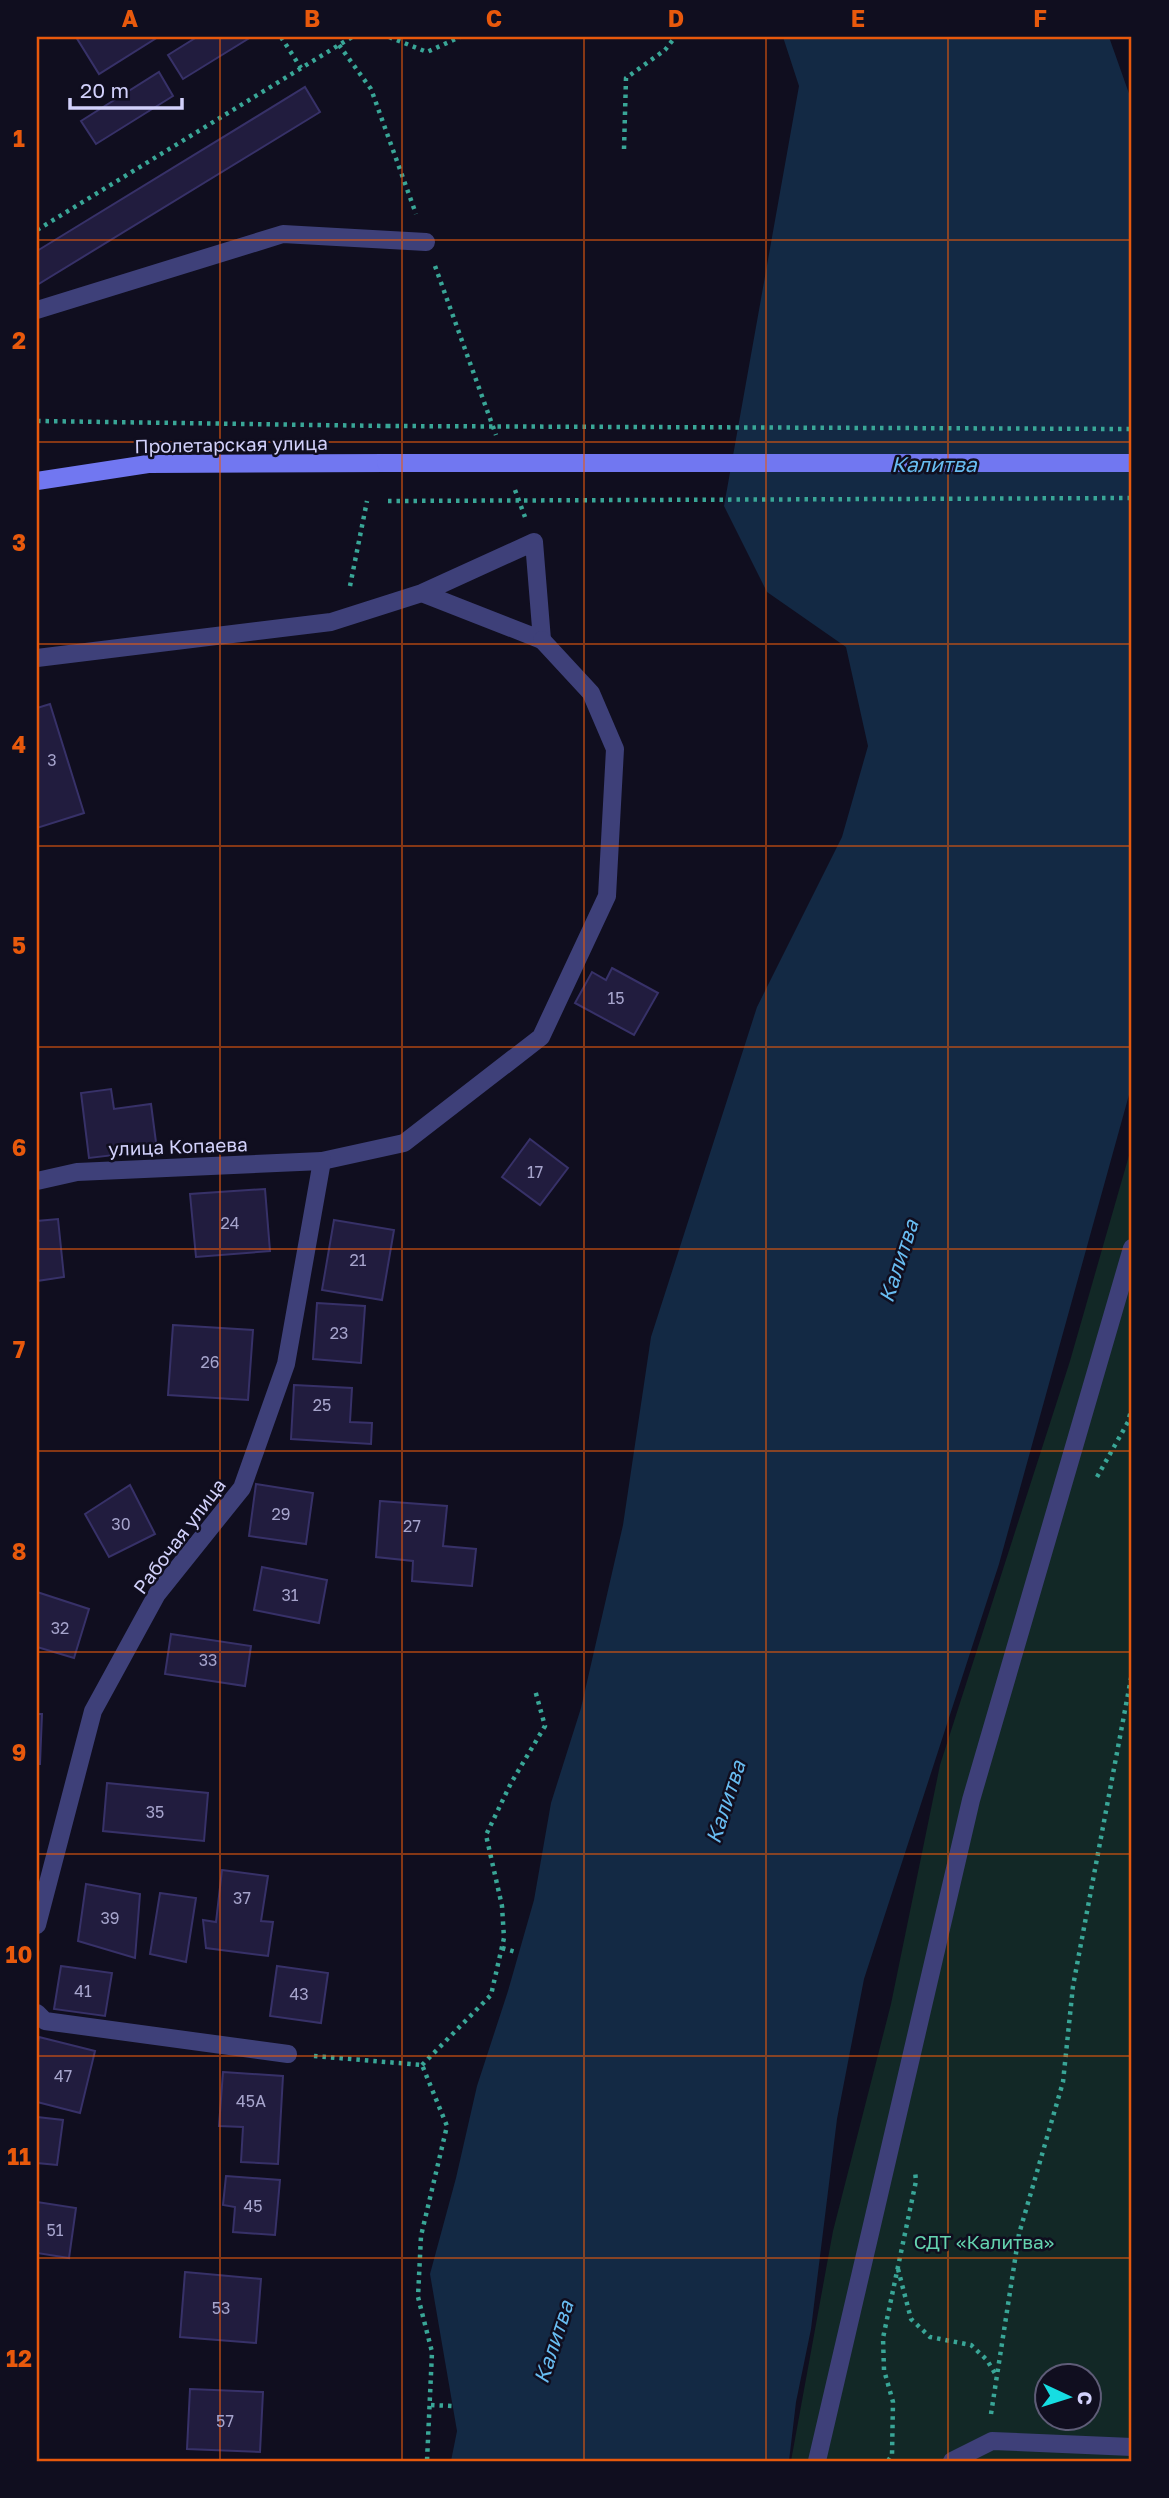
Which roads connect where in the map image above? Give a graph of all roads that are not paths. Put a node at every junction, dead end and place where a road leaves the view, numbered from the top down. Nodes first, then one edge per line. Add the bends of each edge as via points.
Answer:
1 (426, 242) road end
2 (37, 310) edge
3 (1132, 463) edge
4 (37, 481) edge
5 (422, 593) junction
6 (542, 640) junction
7 (37, 658) edge
8 (322, 1161) junction
9 (37, 1181) edge
10 (1132, 1248) edge
11 (37, 1925) edge
12 (37, 2013) edge
13 (289, 2054) road end
14 (992, 2441) junction
15 (1132, 2447) edge
16 (817, 2461) edge
17 (952, 2461) edge
18 (971, 2461) edge
19 (991, 2461) edge

1 - 2 street via 283,234
3 - 4 main road, Пролетарская улица, bridge via 148,464
5 - 6 street
5 - 6 street via 534,542
5 - 7 street via 331,622
6 - 8 street, улица Копаева via 591,693 615,749 607,896 541,1037 404,1143
8 - 9 street, улица Копаева via 77,1172
8 - 11 street, Рабочая улица via 286,1364 242,1488 158,1594 93,1711
10 - 16 street via 971,1800
12 - 13 street via 45,2021
14 - 15 street
14 - 17 street
14 - 18 street
14 - 19 street

